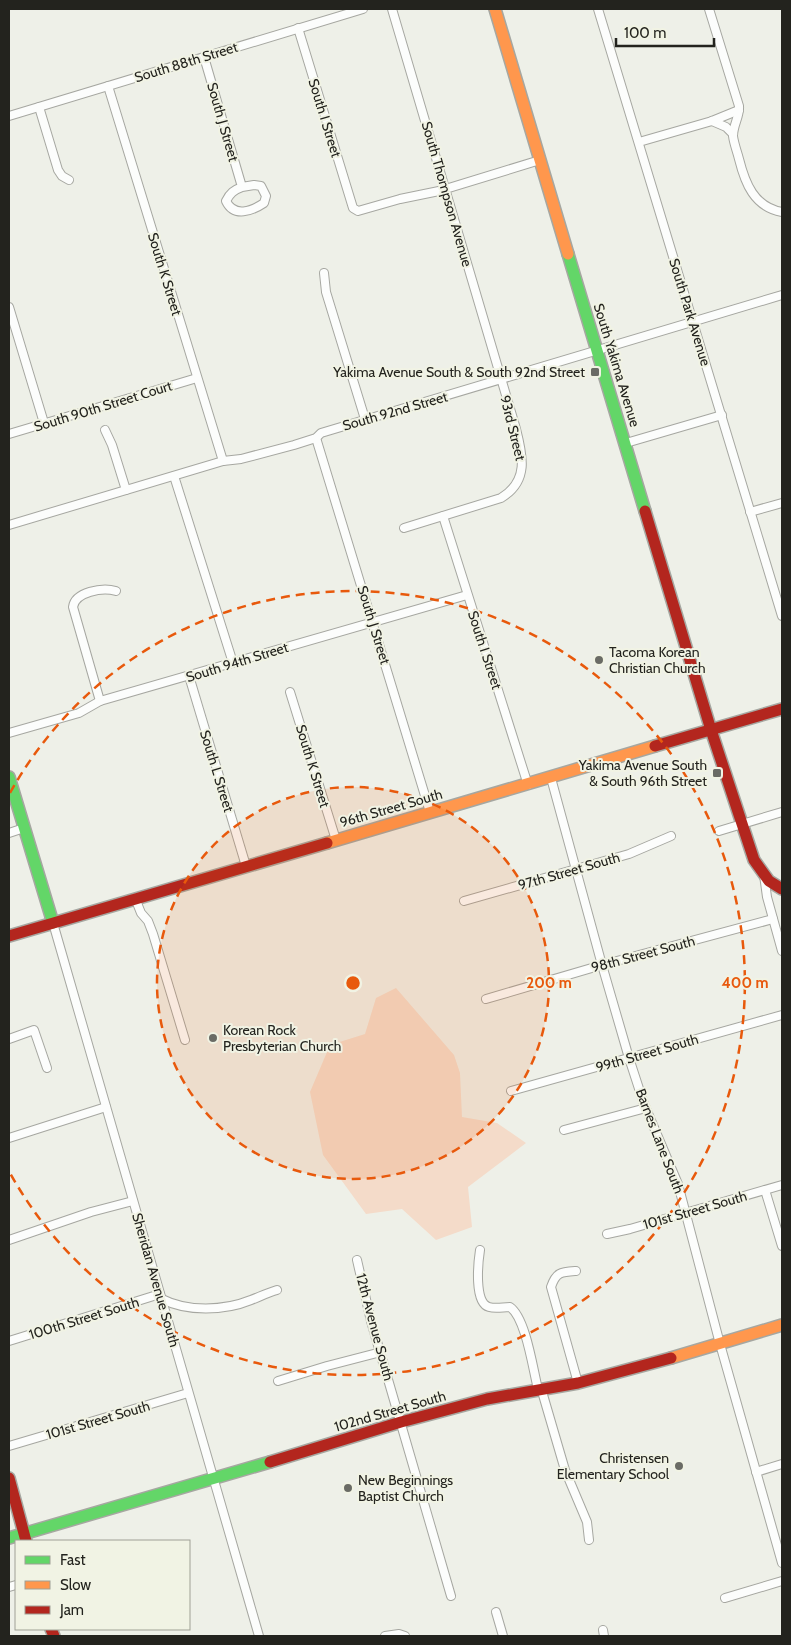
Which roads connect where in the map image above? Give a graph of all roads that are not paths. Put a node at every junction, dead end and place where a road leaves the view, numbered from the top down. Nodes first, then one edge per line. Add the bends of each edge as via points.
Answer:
1 (363, 9) edge
2 (392, 9) edge
3 (494, 9) edge
4 (598, 9) edge
5 (709, 9) edge
6 (298, 28) junction
7 (204, 56) junction
8 (108, 86) junction
9 (39, 107) junction
10 (739, 110) junction
11 (9, 116) edge
12 (712, 120) junction
13 (733, 134) junction
14 (639, 142) junction
15 (540, 160) junction
16 (70, 180) dead end
17 (242, 187) junction
18 (445, 188) junction
19 (782, 212) edge
20 (324, 273) dead end
21 (782, 295) edge
22 (9, 307) edge
23 (11, 320) edge
24 (693, 322) junction
25 (597, 351) junction
26 (197, 378) junction
27 (501, 379) junction
28 (722, 414) junction
29 (365, 419) junction
30 (44, 423) junction
31 (105, 430) dead end
32 (9, 434) edge
33 (316, 438) junction
34 (626, 443) junction
35 (223, 461) junction
36 (174, 476) junction
37 (126, 490) junction
38 (782, 503) edge
39 (750, 512) junction
40 (443, 516) junction
41 (9, 525) edge
42 (404, 528) dead end
43 (116, 590) dead end
44 (467, 595) junction
45 (782, 616) edge
46 (373, 622) junction
47 (233, 663) junction
48 (189, 676) junction
49 (290, 692) dead end
50 (100, 701) junction
51 (782, 709) edge
52 (711, 730) junction
53 (9, 733) edge
54 (9, 777) edge
55 (551, 778) junction
56 (528, 785) junction
57 (430, 812) junction
58 (782, 812) edge
59 (742, 825) junction
60 (24, 828) junction
61 (719, 832) dead end
62 (9, 833) edge
63 (671, 836) dead end
64 (336, 840) junction
65 (246, 866) junction
66 (576, 869) junction
67 (764, 875) junction
68 (782, 889) edge
69 (135, 898) junction
70 (464, 901) dead end
71 (773, 919) junction
72 (53, 923) junction
73 (9, 936) edge
74 (782, 952) edge
75 (602, 966) junction
76 (486, 999) dead end
77 (782, 1015) edge
78 (9, 1038) edge
79 (185, 1040) dead end
80 (629, 1058) junction
81 (47, 1068) dead end
82 (511, 1091) dead end
83 (106, 1107) junction
84 (646, 1108) junction
85 (564, 1130) dead end
86 (9, 1138) edge
87 (782, 1185) edge
88 (765, 1190) junction
89 (134, 1201) junction
90 (686, 1213) junction
91 (607, 1234) dead end
92 (9, 1240) edge
93 (782, 1246) edge
94 (480, 1250) dead end
95 (357, 1260) dead end
96 (576, 1271) dead end
97 (277, 1290) dead end
98 (161, 1297) junction
99 (782, 1325) edge
100 (9, 1341) edge
101 (720, 1344) junction
102 (381, 1352) junction
103 (278, 1381) dead end
104 (578, 1383) junction
105 (540, 1389) junction
106 (188, 1393) junction
107 (401, 1422) junction
108 (9, 1446) edge
109 (782, 1464) edge
110 (756, 1472) junction
111 (9, 1478) edge
112 (213, 1480) junction
113 (25, 1537) edge
114 (9, 1538) edge
115 (589, 1540) dead end
116 (782, 1564) edge
117 (782, 1581) edge
118 (451, 1596) dead end
119 (726, 1598) dead end
120 (496, 1612) dead end
121 (403, 1635) edge
122 (259, 1636) edge
123 (385, 1636) edge
124 (503, 1636) edge

1 - 6 street, South 88th Street
2 - 18 street, South Thompson Avenue
3 - 15 main road, South Yakima Avenue
4 - 14 street, South Park Avenue
5 - 10 street
6 - 7 street, South 88th Street
6 - 18 street, South I Street via 353,208 358,211
7 - 8 street, South 88th Street
7 - 17 street, South J Street
8 - 9 street, South 88th Street
8 - 26 street, South K Street
9 - 11 street, South 88th Street
9 - 16 street via 58,170
10 - 12 street
10 - 13 street
12 - 13 street
12 - 14 street
13 - 19 street via 742,173 750,190 762,203
14 - 24 street, South Park Avenue
15 - 18 street
15 - 25 main road, South Yakima Avenue
17 - 17 street via 230,194 226,201 229,208 245,211 264,203 266,196 260,186
18 - 27 street, South Thompson Avenue
20 - 29 street via 326,292
21 - 24 street, South 92nd Street
22 - 23 street
23 - 30 street
24 - 25 street, South 92nd Street
24 - 28 street, South Park Avenue
25 - 27 street, South 92nd Street
25 - 34 main road, South Yakima Avenue
26 - 30 street, South 90th Street Court
26 - 35 street, South K Street
27 - 29 street, South 92nd Street
27 - 40 street, 93rd Street via 523,459 521,473 501,498
28 - 34 street
28 - 39 street, South Park Avenue
29 - 33 street, South 92nd Street via 321,432
30 - 32 street, South 90th Street Court
31 - 37 street
33 - 35 street, South 92nd Street
33 - 46 street, South J Street
34 - 52 main road, South Yakima Avenue
35 - 36 street, South 92nd Street
36 - 37 street, South 92nd Street
36 - 47 street
37 - 41 street, South 92nd Street
38 - 39 street
39 - 45 street, South Park Avenue
40 - 42 street, 93rd Street
40 - 44 street, South I Street
43 - 50 street via 98,590 80,596 74,602 74,614
44 - 46 street, South 94th Street
44 - 56 street, South I Street
46 - 47 street, South 94th Street
46 - 57 street, South J Street
47 - 48 street, South 94th Street
48 - 50 street, South 94th Street
48 - 65 street, South L Street
49 - 64 street, South K Street
50 - 53 street, South 94th Street via 80,713
51 - 52 main road, 96th Street South
52 - 55 main road, 96th Street South
52 - 59 main road, South Yakima Avenue
54 - 60 main road
55 - 56 main road, 96th Street South
55 - 66 street, Barnes Lane South
56 - 57 main road, 96th Street South
57 - 64 main road, 96th Street South
58 - 59 street
59 - 61 street
59 - 67 main road, South Yakima Avenue via 754,860
60 - 62 street
60 - 72 main road
63 - 66 street, 97th Street South via 629,854
64 - 65 main road, 96th Street South
65 - 69 main road, 96th Street South
66 - 70 street, 97th Street South
66 - 75 street, Barnes Lane South
67 - 68 main road
67 - 71 street
69 - 72 main road, 96th Street South
69 - 79 street via 154,934
71 - 74 street
71 - 75 street, 98th Street South
72 - 73 main road, 96th Street South
72 - 83 street, Sheridan Avenue South
75 - 76 street, 98th Street South
75 - 80 street, Barnes Lane South
77 - 80 street, 99th Street South
78 - 81 street via 34,1030
80 - 82 street, 99th Street South
80 - 84 street, Barnes Lane South
83 - 86 street
83 - 89 street, Sheridan Avenue South
84 - 85 street
84 - 90 street, Barnes Lane South via 674,1173
87 - 88 street, 101st Street South
88 - 90 street, 101st Street South
88 - 93 street
89 - 92 street
89 - 98 street, Sheridan Avenue South
90 - 91 street, 101st Street South
90 - 101 street, Barnes Lane South
94 - 105 street via 478,1276 482,1300 489,1307 510,1307 516,1314 524,1330
95 - 102 street, 12th Avenue South
96 - 104 street via 560,1273 554,1277 551,1287
97 - 98 street via 215,1308 174,1306
98 - 100 street, 100th Street South
98 - 106 street, Sheridan Avenue South
99 - 101 main road, 102nd Street South
101 - 104 main road, 102nd Street South
101 - 110 street, Barnes Lane South
102 - 103 street
102 - 107 street, 12th Avenue South
104 - 105 main road, 102nd Street South
105 - 107 main road, 102nd Street South via 487,1398
105 - 115 street via 565,1470 587,1522
106 - 108 street, 101st Street South
106 - 112 street, Sheridan Avenue South
107 - 112 main road, 102nd Street South
107 - 118 street, 12th Avenue South
109 - 110 street
110 - 116 street, Barnes Lane South
111 - 113 main road
112 - 113 main road, 102nd Street South
112 - 122 street, Sheridan Avenue South
113 - 114 main road, 102nd Street South
117 - 119 street
120 - 124 street
121 - 123 street

